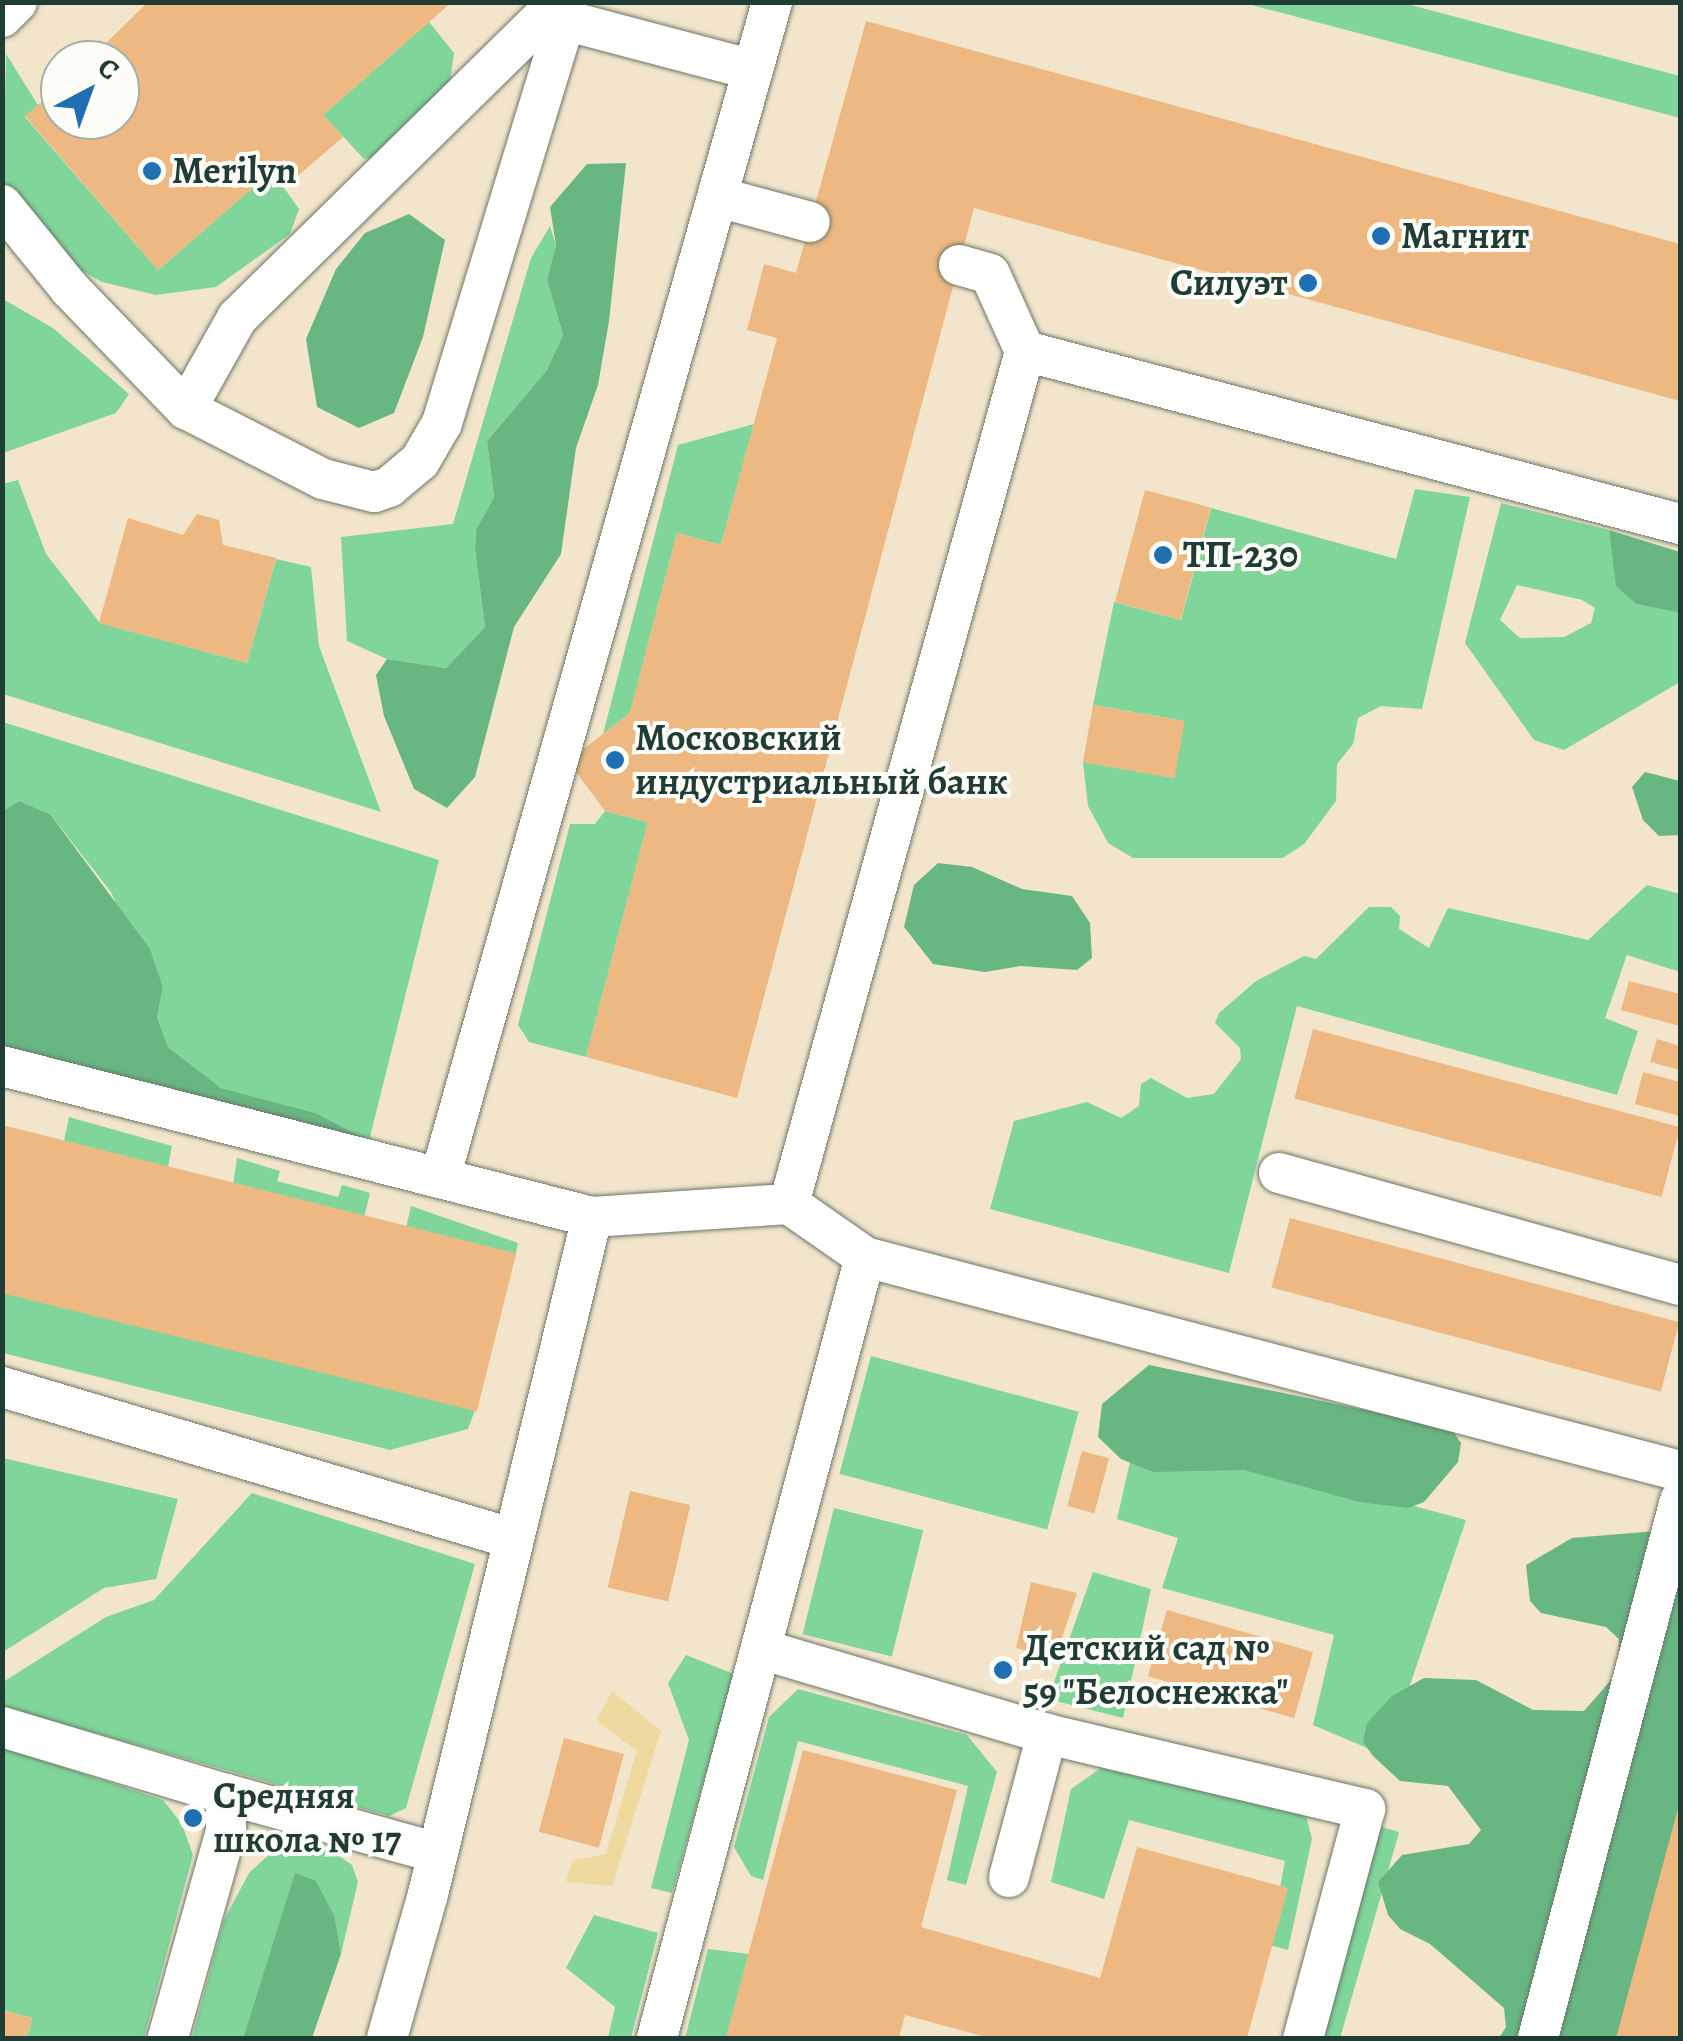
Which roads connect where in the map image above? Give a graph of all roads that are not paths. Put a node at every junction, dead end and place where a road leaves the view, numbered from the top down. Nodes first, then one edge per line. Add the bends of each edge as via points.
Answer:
1 (16, 2) edge
2 (772, 2) edge
3 (2, 17) edge
4 (565, 21) junction
5 (753, 70) junction
6 (718, 196) junction
7 (2, 205) edge
8 (810, 222) dead end
9 (959, 266) dead end
10 (1025, 351) junction
11 (186, 410) junction
12 (1680, 524) edge
13 (2, 1066) edge
14 (1279, 1172) dead end
15 (440, 1178) junction
16 (789, 1204) junction
17 (592, 1217) junction
18 (865, 1257) junction
19 (1680, 1285) edge
20 (2, 1387) edge
21 (1680, 1472) edge
22 (1680, 1500) edge
23 (514, 1539) junction
24 (764, 1650) junction
25 (2, 1727) edge
26 (1047, 1734) junction
27 (226, 1794) junction
28 (438, 1853) junction
29 (1009, 1877) dead end
30 (168, 2038) edge
31 (387, 2038) edge
32 (658, 2038) edge
33 (1302, 2038) edge
34 (1538, 2038) edge

1 - 3 lane
2 - 5 lane
4 - 5 lane
4 - 11 lane via 545,16 237,318
4 - 11 lane via 442,423 405,477 374,492 356,490
5 - 6 lane
6 - 8 lane
6 - 15 lane
7 - 11 lane via 70,289
9 - 10 lane via 990,274
10 - 12 lane
10 - 16 lane
13 - 15 lane
14 - 19 lane
15 - 17 lane
16 - 17 lane
16 - 18 lane
17 - 23 lane
18 - 21 lane
18 - 24 lane
20 - 23 lane
22 - 34 lane
23 - 28 lane
24 - 26 lane
24 - 32 lane
25 - 27 lane
26 - 29 lane
26 - 33 lane via 1366,1809
27 - 28 lane
27 - 30 lane via 226,1831
28 - 31 lane

